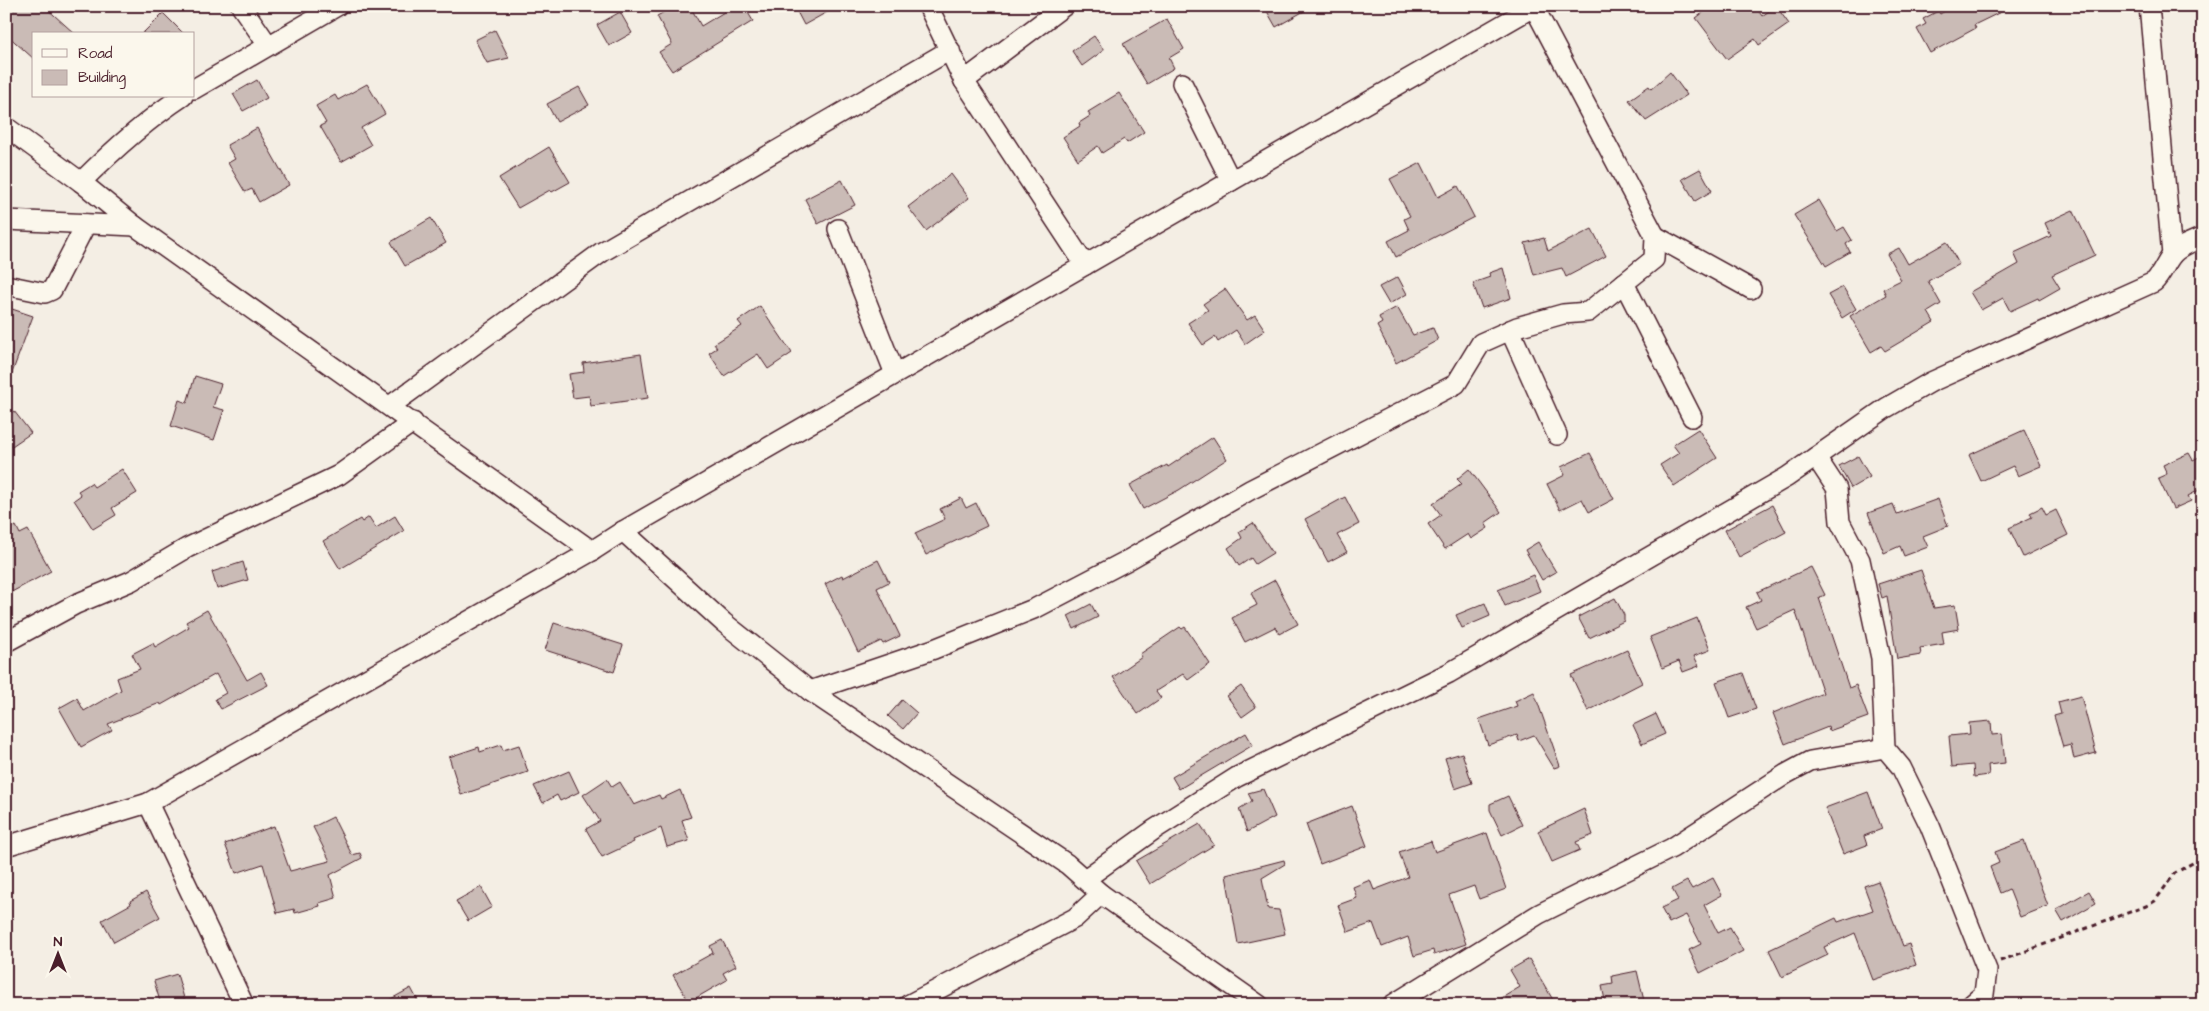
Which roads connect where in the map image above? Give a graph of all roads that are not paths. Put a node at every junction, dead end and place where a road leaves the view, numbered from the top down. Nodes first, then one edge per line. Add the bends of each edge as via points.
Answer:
1 (242, 6) edge
2 (337, 6) edge
3 (928, 6) edge
4 (1064, 6) edge
5 (2149, 6) edge
6 (1534, 7) edge
7 (268, 45) junction
8 (950, 50) junction
9 (964, 81) junction
10 (1182, 83) dead end
11 (195, 88) edge
12 (180, 98) edge
13 (6, 127) edge
14 (1231, 180) junction
15 (82, 182) junction
16 (6, 220) edge
17 (86, 224) junction
18 (135, 226) junction
19 (838, 229) dead end
20 (1655, 236) junction
21 (2203, 237) edge
22 (2172, 255) junction
23 (1084, 265) junction
24 (1624, 283) junction
25 (6, 285) edge
26 (1751, 289) dead end
27 (1510, 330) junction
28 (895, 374) junction
29 (390, 406) junction
30 (1692, 417) dead end
31 (412, 422) junction
32 (1557, 435) dead end
33 (1816, 457) junction
34 (623, 531) junction
35 (592, 551) junction
36 (6, 642) edge
37 (810, 691) junction
38 (1885, 748) junction
39 (148, 803) junction
40 (6, 846) edge
41 (1085, 880) junction
42 (1101, 894) junction
43 (244, 1005) edge
44 (908, 1005) edge
45 (1259, 1005) edge
46 (1392, 1005) edge
47 (1972, 1005) edge

1 - 7 street
2 - 7 street
3 - 8 street
4 - 9 street
5 - 22 street
6 - 14 street
6 - 20 street
7 - 11 street
8 - 9 street
8 - 29 street via 602,252
9 - 23 street
10 - 14 street
12 - 15 street via 118,146
13 - 15 street
14 - 23 street
15 - 18 street
16 - 17 street
17 - 18 street
17 - 25 street via 52,290 45,294
18 - 29 street
19 - 28 street
20 - 24 street via 1654,259
20 - 26 street
21 - 22 street via 2182,246
22 - 33 street via 2154,282 1931,382 1886,408
23 - 28 street
24 - 27 street via 1588,312 1563,314
24 - 30 street
27 - 32 street
27 - 37 street via 1481,343 1456,384 1250,490 1036,608 934,649
28 - 34 street
29 - 31 street
31 - 35 street
31 - 36 street via 339,475 187,548 131,580 76,604
33 - 38 street via 1837,489 1840,522 1860,560 1881,658
33 - 41 street via 1787,477 1448,673 1237,777 1155,829
34 - 35 street
34 - 37 street via 723,622
35 - 39 street
37 - 41 street via 1067,864
38 - 46 street via 1810,761 1672,848 1539,914
38 - 47 street via 1901,767 1930,826 1986,965 1984,994
39 - 40 street
39 - 43 street
41 - 42 street
42 - 44 street via 1075,918
42 - 45 street

